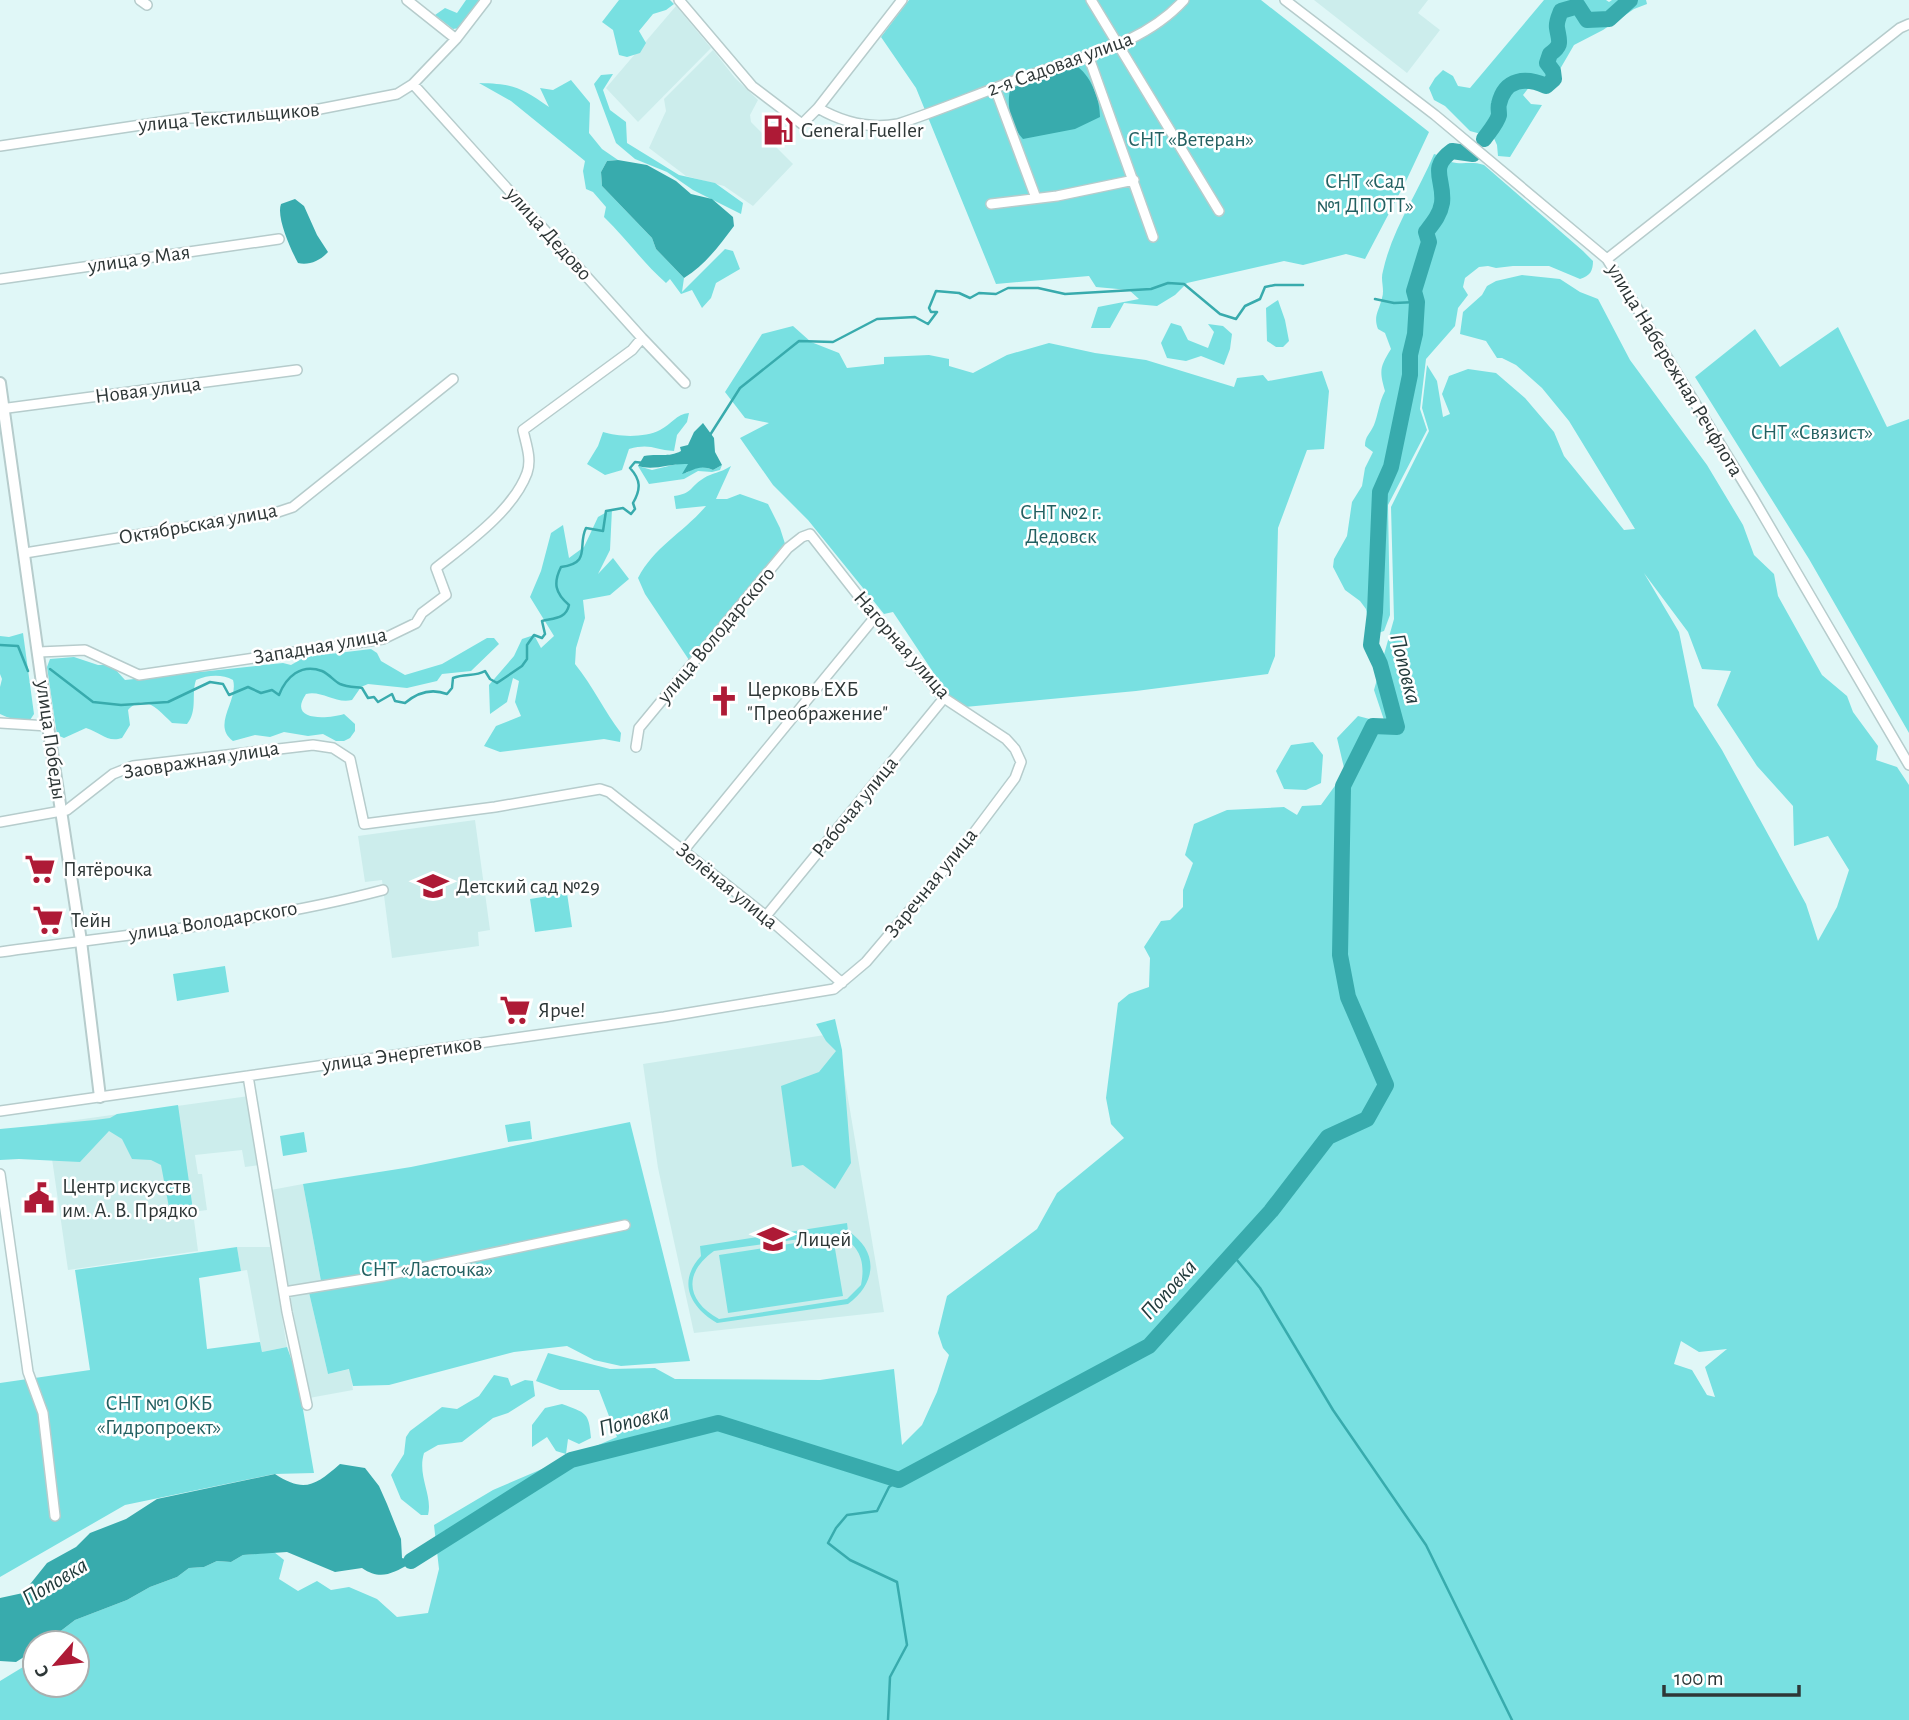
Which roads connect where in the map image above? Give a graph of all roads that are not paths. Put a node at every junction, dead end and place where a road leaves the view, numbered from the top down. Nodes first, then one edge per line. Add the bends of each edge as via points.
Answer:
1 (407, 0) edge
2 (486, 0) edge
3 (679, 0) edge
4 (902, 0) edge
5 (1091, 0) edge
6 (1184, 0) edge
7 (1285, 0) edge
8 (1909, 24) edge
9 (456, 39) junction
10 (1119, 45) junction
11 (1088, 55) junction
12 (413, 84) junction
13 (995, 88) junction
14 (820, 104) junction
15 (0, 146) edge
16 (1134, 180) junction
17 (1036, 198) junction
18 (991, 204) dead end
19 (1219, 211) dead end
20 (1153, 237) dead end
21 (279, 239) dead end
22 (1607, 259) junction
23 (0, 279) edge
24 (642, 338) junction
25 (297, 370) dead end
26 (453, 379) dead end
27 (0, 383) edge
28 (685, 383) dead end
29 (2, 409) edge
30 (810, 534) joint
31 (25, 553) junction
32 (875, 617) junction
33 (39, 652) junction
34 (944, 698) junction
35 (0, 723) edge
36 (48, 726) junction
37 (636, 747) dead end
38 (350, 759) joint
39 (1909, 765) edge
40 (1015, 778) joint
41 (61, 811) junction
42 (0, 822) edge
43 (684, 850) junction
44 (383, 890) dead end
45 (766, 916) junction
46 (81, 941) junction
47 (0, 952) edge
48 (842, 983) junction
49 (248, 1076) junction
50 (100, 1097) junction
51 (0, 1111) edge
52 (0, 1174) edge
53 (625, 1225) dead end
54 (284, 1292) junction
55 (307, 1405) dead end
56 (55, 1516) dead end

1 - 9 street
2 - 9 street
3 - 14 street via 752,86 802,124
4 - 14 street
5 - 10 street
6 - 10 street, 2-я Садовая улица via 1161,21
7 - 22 street, улица Набережная Речфлота via 1435,115
8 - 22 street
9 - 12 street
10 - 11 street, 2-я Садовая улица
10 - 19 street
11 - 13 street, 2-я Садовая улица
11 - 16 street
12 - 15 street, улица Текстильщиков via 397,94 294,114 188,118
12 - 24 street, улица Дедово
13 - 14 street, 2-я Садовая улица via 887,126 846,122
13 - 17 street
16 - 17 street
16 - 20 street
17 - 18 street
21 - 23 street, улица 9 Мая
22 - 39 street, улица Набережная Речфлота
24 - 28 street, улица Дедово
24 - 33 street, Западная улица via 632,351 523,430 529,456 527,473 489,525 436,568 446,595 416,623 383,639 139,675 85,650
25 - 29 street, Новая улица
26 - 31 street, Октябрьская улица via 293,507
27 - 29 street, улица Победы
29 - 31 street, улица Победы
30 - 32 street, Нагорная улица
30 - 37 street, улица Володарского via 788,548 639,728
31 - 33 street, улица Победы
32 - 34 street, Нагорная улица
32 - 43 street
33 - 36 street, улица Победы
34 - 40 street, Нагорная улица via 1006,739 1021,762
34 - 45 street, Рабочая улица
35 - 36 street
36 - 41 street, улица Победы
38 - 41 street, Заовражная улица via 332,748 313,745 133,766 113,774
38 - 43 street, Зелёная улица via 364,824 600,789
40 - 48 street, Заречная улица via 953,861 866,962
41 - 42 street
41 - 46 street, улица Победы
43 - 45 street, Зелёная улица
44 - 46 street, улица Володарского via 272,913
45 - 48 street, Зелёная улица
46 - 47 street, улица Володарского
46 - 50 street, улица Победы
48 - 49 street, улица Энергетиков via 825,992
49 - 50 street, улица Энергетиков
49 - 54 street
50 - 51 street, улица Энергетиков
52 - 56 street via 28,1372 43,1413
53 - 54 street
54 - 55 street

